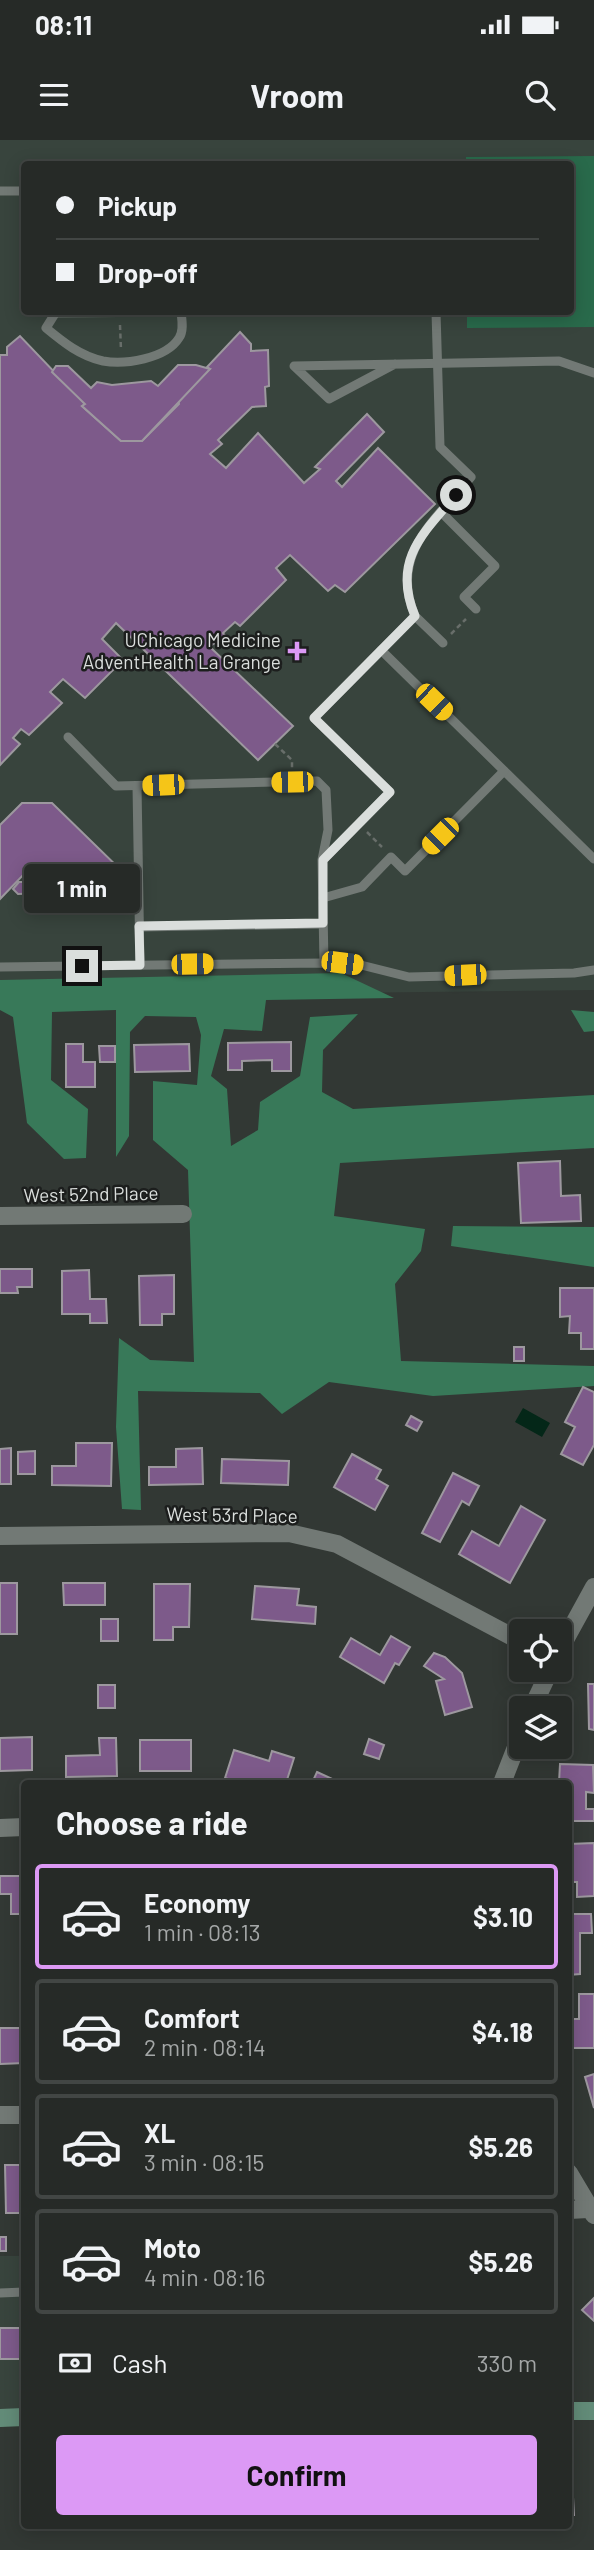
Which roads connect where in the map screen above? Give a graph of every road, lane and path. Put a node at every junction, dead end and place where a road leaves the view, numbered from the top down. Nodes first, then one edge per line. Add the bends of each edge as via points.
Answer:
1 (0, 191) edge
2 (21, 191) edge
3 (53, 315) edge
4 (119, 315) edge
5 (181, 315) edge
6 (436, 315) edge
7 (122, 361) junction
8 (437, 363) junction
9 (395, 364) junction
10 (594, 373) edge
11 (441, 512) junction
12 (476, 609) joint
13 (415, 616) junction
14 (443, 643) joint
15 (381, 650) junction
16 (68, 737) dead end
17 (275, 744) dead end
18 (504, 771) junction
19 (292, 782) junction
20 (137, 786) junction
21 (359, 823) junction
22 (391, 858) junction
23 (594, 859) edge
24 (323, 860) junction
25 (323, 898) junction
26 (323, 923) junction
27 (139, 926) junction
28 (324, 963) junction
29 (140, 965) junction
30 (0, 967) edge
31 (594, 970) edge
32 (183, 1214) dead end
33 (0, 1216) edge
34 (0, 1536) edge
35 (594, 1587) edge
36 (572, 1627) edge
37 (509, 1635) edge
38 (511, 1759) edge
39 (503, 1780) edge
40 (21, 1827) edge
41 (0, 1828) edge
42 (0, 2115) edge
43 (21, 2115) edge
44 (572, 2179) edge
45 (572, 2210) edge
46 (591, 2212) edge
47 (21, 2292) edge
48 (0, 2293) edge
49 (572, 2411) edge
50 (594, 2411) edge
51 (21, 2417) edge
52 (0, 2418) edge

1 - 2 lane
3 - 7 lane via 46,328 61,340 89,356
4 - 7 path
5 - 7 lane via 182,331 171,346 143,359
6 - 8 lane
8 - 9 lane
8 - 10 lane via 559,361
8 - 11 lane via 440,447 471,477
9 - 9 lane via 329,400 294,366 370,364
11 - 12 lane via 495,566 464,597
11 - 13 lane via 408,561 405,582
12 - 14 path
13 - 14 lane
13 - 15 lane
15 - 18 lane
15 - 21 lane via 314,718 390,792
16 - 20 lane via 116,786
17 - 19 path via 292,760
18 - 22 lane via 405,871
18 - 23 lane
19 - 20 lane
19 - 24 lane via 317,781 326,790 328,830
20 - 27 lane
21 - 22 path
21 - 24 lane
22 - 25 lane via 362,887
24 - 25 lane
25 - 26 lane
26 - 27 lane
26 - 28 lane
27 - 29 lane
28 - 29 lane
28 - 31 lane via 361,965 409,976
29 - 30 lane
32 - 33 street, West 52nd Place
34 - 37 street, West 53rd Place via 289,1533 337,1544
35 - 36 street
38 - 39 street
40 - 41 street
42 - 43 street
44 - 46 street
45 - 46 street
47 - 48 lane
49 - 50 main road
51 - 52 main road

